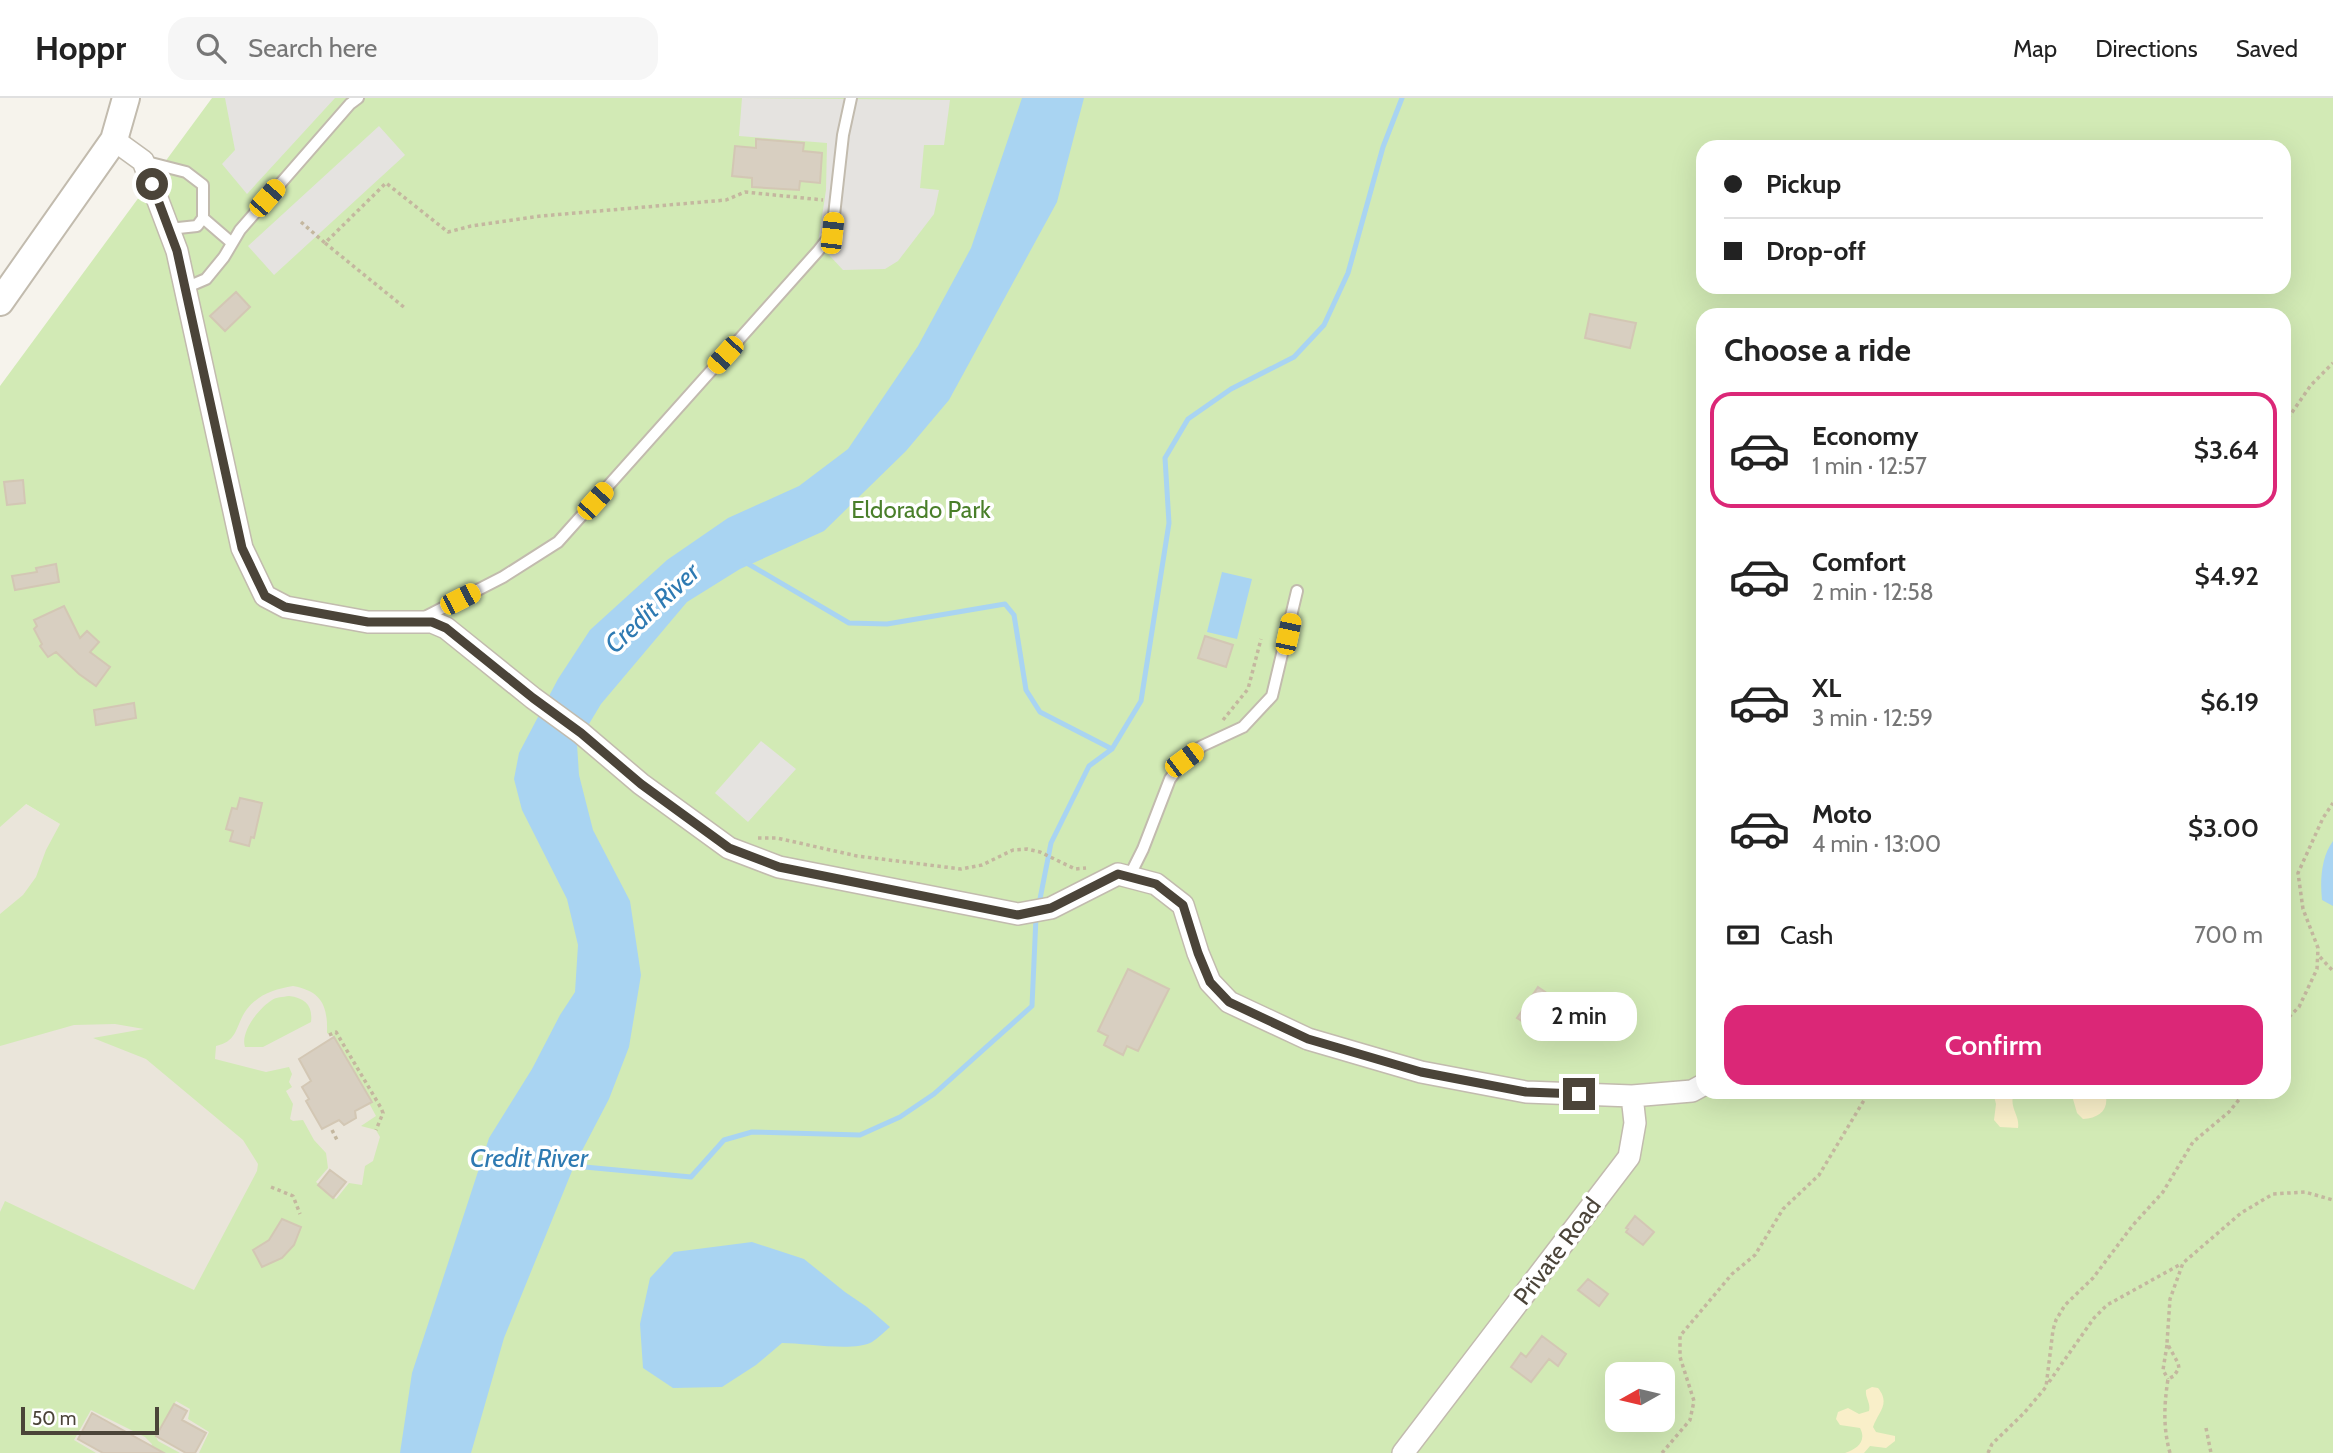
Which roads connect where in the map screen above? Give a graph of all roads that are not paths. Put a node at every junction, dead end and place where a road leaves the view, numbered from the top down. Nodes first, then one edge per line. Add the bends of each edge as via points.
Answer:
1 (126, 98) edge
2 (358, 98) edge
3 (851, 98) edge
4 (114, 140) junction
5 (144, 161) junction
6 (203, 218) junction
7 (169, 229) junction
8 (232, 243) junction
9 (185, 288) junction
10 (0, 302) edge
11 (1297, 591) dead end
12 (418, 621) junction
13 (1130, 876) junction
14 (1696, 1088) edge
15 (1632, 1096) junction
16 (1403, 1453) edge

1 - 4 street
2 - 8 lane
3 - 12 lane via 832,233 818,251 558,542
4 - 5 street
4 - 10 street
5 - 6 lane via 186,172 203,185
5 - 7 street
6 - 7 lane via 197,226
6 - 8 lane
7 - 9 street
8 - 9 lane via 206,279
9 - 12 street via 242,548 265,596 285,607 368,622
11 - 13 lane via 1272,696 1243,727 1184,760 1170,779
12 - 13 street via 446,628 729,848 779,867 1018,915 1051,908 1118,874
13 - 15 street via 1156,884 1183,905 1210,982 1229,1002 1308,1039 1421,1072 1526,1092
14 - 15 street
15 - 16 street, Private Road via 1635,1123 1629,1157

